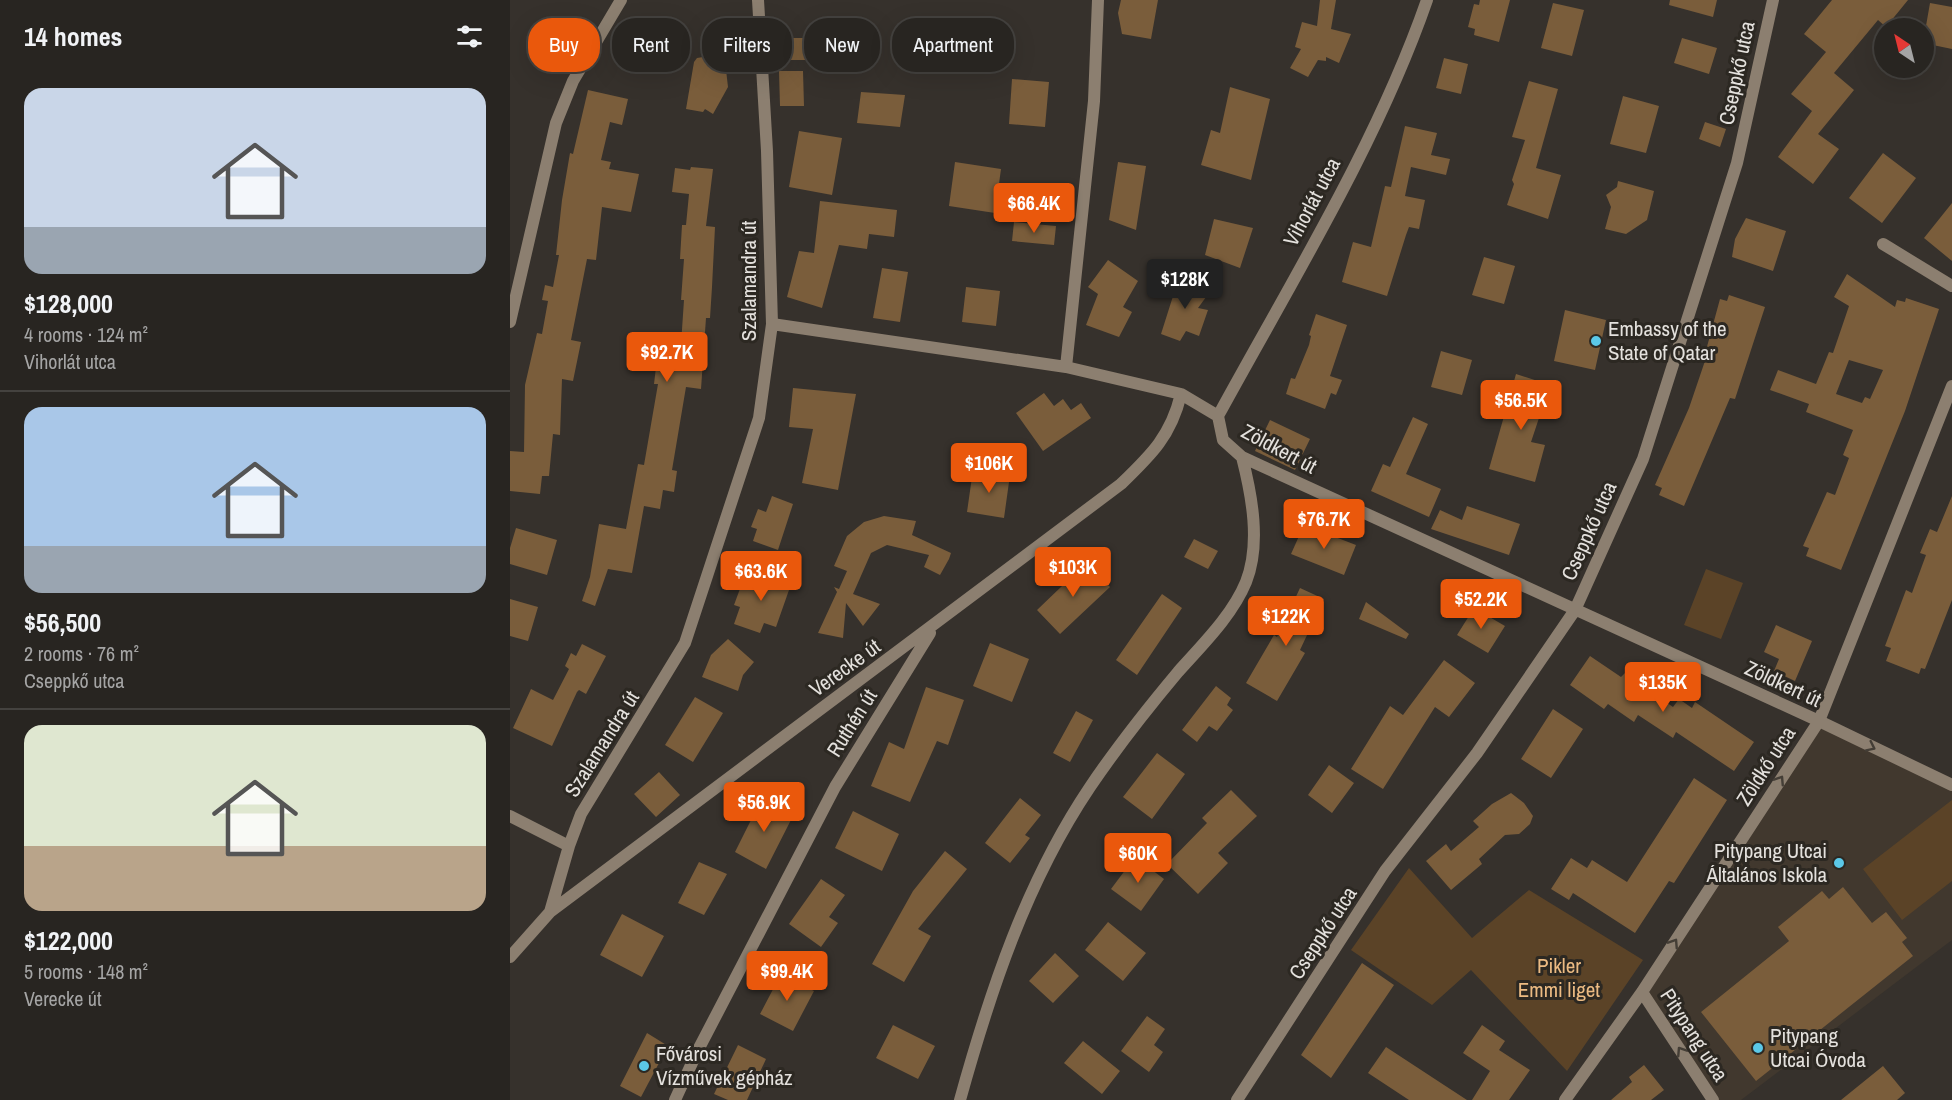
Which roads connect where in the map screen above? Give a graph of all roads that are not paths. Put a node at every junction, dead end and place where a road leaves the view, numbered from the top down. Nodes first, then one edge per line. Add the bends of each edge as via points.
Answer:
1 (621, 0) edge
2 (758, 0) edge
3 (1098, 0) edge
4 (1427, 0) edge
5 (1773, 0) edge
6 (1883, 244) dead end
7 (1952, 286) edge
8 (510, 322) edge
9 (772, 324) junction
10 (1066, 367) junction
11 (1952, 386) edge
12 (1181, 394) junction
13 (1218, 416) junction
14 (1242, 457) junction
15 (1575, 610) junction
16 (934, 626) junction
17 (1819, 721) junction
18 (1952, 785) edge
19 (510, 816) edge
20 (569, 846) junction
21 (550, 912) junction
22 (510, 957) edge
23 (1642, 992) junction
24 (675, 1100) edge
25 (960, 1100) edge
26 (1237, 1100) edge
27 (1565, 1100) edge
28 (1713, 1100) edge

1 - 8 street via 573,81 556,123
2 - 9 street, Szalamandra út
3 - 10 street via 1094,101
4 - 13 street, Vihorlát utca via 1413,41 1339,196
5 - 15 street, Cseppkő utca via 1737,163 1643,459
6 - 7 street
9 - 10 street, Zöldkert út
9 - 20 street, Szalamandra út via 759,418 685,644 587,804
10 - 12 street, Zöldkert út
11 - 17 street, Zöldkő utca
12 - 13 street, Zöldkert út
12 - 16 street, Verecke út via 1175,419 1155,451 1121,484
13 - 14 street, Zöldkert út via 1223,441
14 - 15 street, Zöldkert út
14 - 25 street via 1249,483 1253,542 1252,564 1245,585 1221,622 1145,712 1089,789 1040,876 1000,965
15 - 17 street, Zöldkert út
15 - 26 street, Cseppkő utca via 1477,753 1385,871
16 - 21 street, Verecke út
16 - 24 street, Ruthén út via 835,787
17 -> 18 street, Zöldkert út
23 -> 17 street, Zöldkő utca
19 - 20 street
20 - 21 street, Szalamandra út
21 - 22 street, Verecke út
23 - 27 street, Zöldkő utca
28 -> 23 street, Pitypang utca

